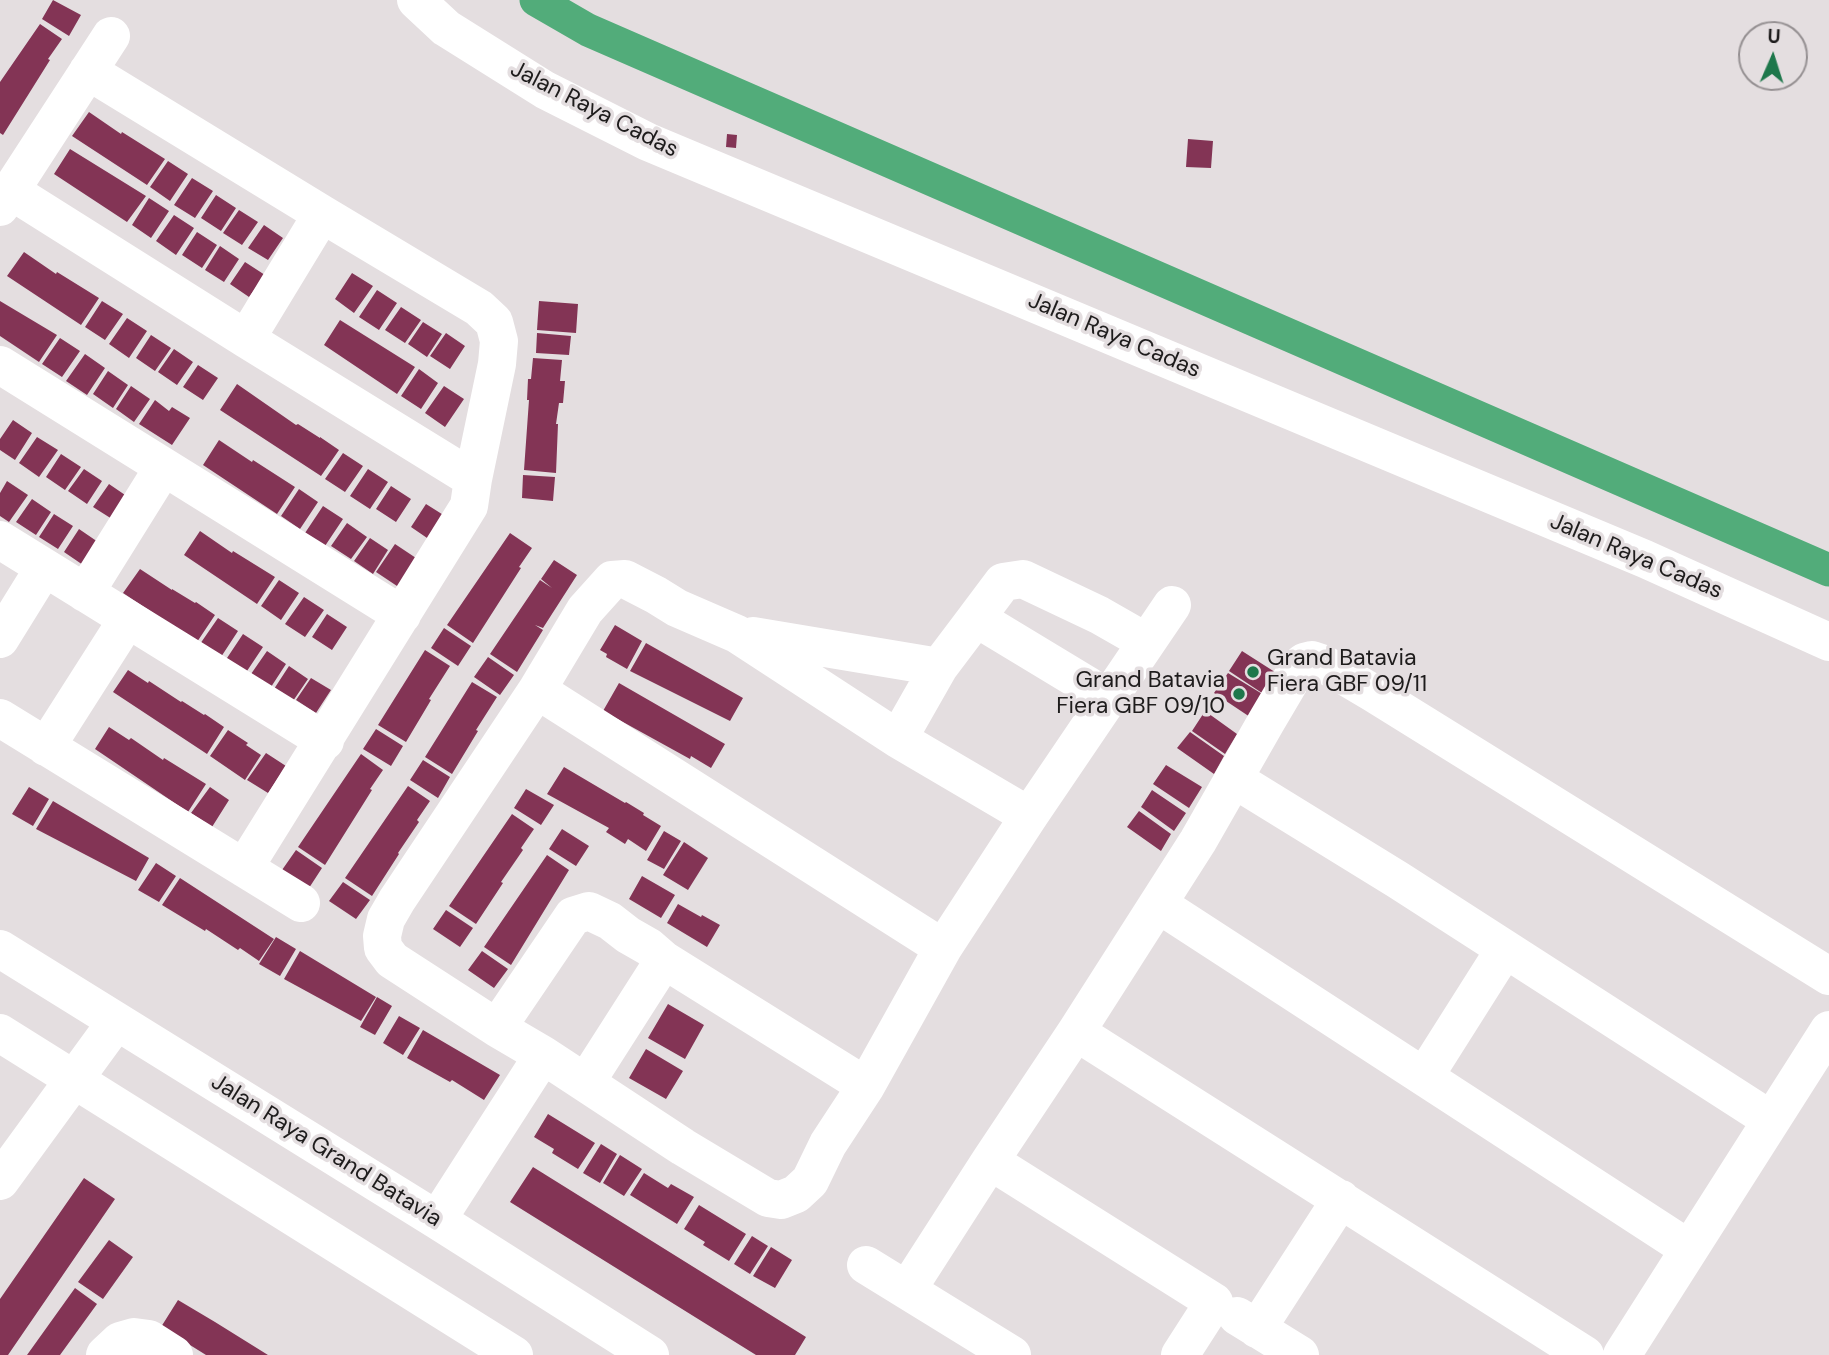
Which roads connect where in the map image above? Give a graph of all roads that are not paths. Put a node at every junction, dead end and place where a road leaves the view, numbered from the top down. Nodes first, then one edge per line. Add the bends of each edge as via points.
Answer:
1 (416, 0) edge
2 (111, 36) dead end
3 (88, 71) junction
4 (5, 199) edge
5 (322, 214) junction
6 (246, 339) junction
7 (0, 365) edge
8 (163, 468) junction
9 (473, 479) junction
10 (0, 540) edge
11 (44, 568) junction
12 (85, 593) junction
13 (1172, 605) dead end
14 (402, 615) junction
15 (976, 618) junction
16 (127, 620) junction
17 (737, 634) junction
18 (0, 639) edge
19 (1829, 642) edge
20 (1145, 644) junction
21 (939, 667) junction
22 (537, 690) junction
23 (1110, 699) junction
24 (2, 724) edge
25 (898, 739) junction
26 (325, 740) junction
27 (46, 747) junction
28 (1234, 779) junction
29 (1029, 816) junction
30 (244, 868) junction
31 (301, 903) dead end
32 (1158, 904) junction
33 (0, 948) edge
34 (943, 948) junction
35 (1505, 949) junction
36 (664, 960) junction
37 (1829, 976) edge
38 (116, 1022) junction
39 (496, 1028) junction
40 (1829, 1030) edge
41 (1076, 1032) junction
42 (0, 1033) edge
43 (543, 1055) junction
44 (1423, 1077) junction
45 (73, 1078) junction
46 (586, 1082) junction
47 (866, 1086) junction
48 (1771, 1120) junction
49 (990, 1161) junction
50 (0, 1181) edge
51 (1341, 1199) junction
52 (437, 1220) junction
53 (1689, 1250) junction
54 (866, 1265) dead end
55 (907, 1290) junction
56 (1214, 1302) junction
57 (1257, 1329) junction
58 (105, 1355) edge
59 (174, 1355) edge
60 (514, 1355) edge
61 (650, 1355) edge
62 (1012, 1355) edge
63 (1180, 1355) edge
64 (1300, 1355) edge
65 (1585, 1355) edge
66 (1622, 1355) edge

1 - 19 street, Jalan Raya Cadas via 446,28 545,90 648,142 1645,559
2 - 3 street
3 - 4 street
3 - 5 street
4 - 6 street
5 - 6 street
5 - 9 street via 479,308 494,322 499,341 497,364
6 - 9 street
7 - 8 street
8 - 12 street
8 - 14 street
9 - 14 street via 469,506
10 - 11 street
11 - 12 street
11 - 18 street
12 - 16 street
13 - 20 street
14 - 26 street
15 - 20 street via 1003,582 1023,579 1099,615
15 - 21 street
15 - 23 street
16 - 26 street
16 - 27 street
17 - 21 street
17 - 22 street via 625,579 612,580 585,610
17 - 25 street
20 - 23 street
21 - 25 street
22 - 34 street
22 - 39 street via 397,900 382,936 391,960
23 - 29 street
24 - 27 street
25 - 29 street
26 - 30 street
27 - 30 street
28 - 32 street
28 - 35 street
28 - 37 street via 1299,666 1312,660
29 - 34 street
30 - 31 street
32 - 41 street
32 - 44 street
33 - 38 street, Jalan Raya Grand Batavia
34 - 47 street
35 - 44 street
35 - 48 street
36 - 39 street via 610,921 589,911 573,916
36 - 46 street
36 - 47 street
38 - 45 street
38 - 52 street, Jalan Raya Grand Batavia
39 - 43 street
40 - 48 street
41 - 49 street
41 - 51 street
42 - 45 street
43 - 46 street
43 - 52 street
44 - 53 street
45 - 50 street
45 - 60 street
46 - 47 street via 683,1147 768,1198 781,1200 810,1181
48 - 53 street
49 - 55 street
49 - 56 street
51 - 57 street
51 - 65 street
52 - 61 street, Jalan Raya Grand Batavia
53 - 66 street
54 - 55 street
55 - 62 street
56 - 57 street
56 - 63 street
57 - 64 street
58 - 59 street via 120,1341 134,1337 149,1339

